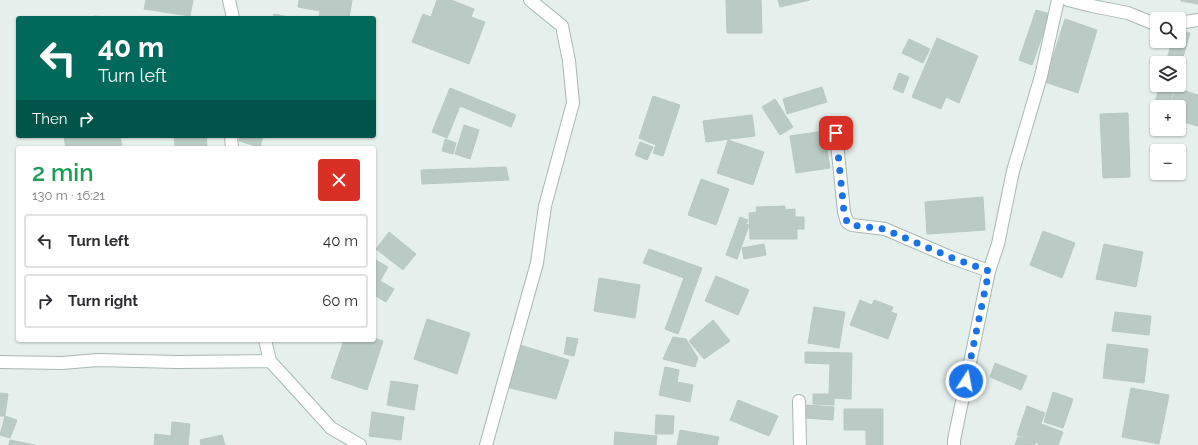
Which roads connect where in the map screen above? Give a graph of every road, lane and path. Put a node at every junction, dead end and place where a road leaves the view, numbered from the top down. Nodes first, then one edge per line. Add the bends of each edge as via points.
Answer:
1 (229, 0) edge
2 (530, 0) edge
3 (1058, 0) edge
4 (1068, 0) edge
5 (233, 16) edge
6 (1198, 20) edge
7 (1150, 22) edge
8 (1186, 22) edge
9 (836, 133) dead end
10 (989, 271) junction
11 (266, 342) edge
12 (270, 360) junction
13 (0, 362) edge
14 (799, 401) dead end
15 (360, 445) edge
16 (486, 445) edge
17 (800, 445) edge
18 (954, 445) edge

1 - 5 street
2 - 16 street via 562,26 573,103 545,206 537,263
3 - 10 street via 1041,76 1013,171 998,244
4 - 7 street via 1128,13
6 - 8 street
9 - 10 street via 847,222 852,225 884,229
10 - 18 street
11 - 12 street
12 - 13 street
12 - 15 street via 331,428
14 - 17 street

